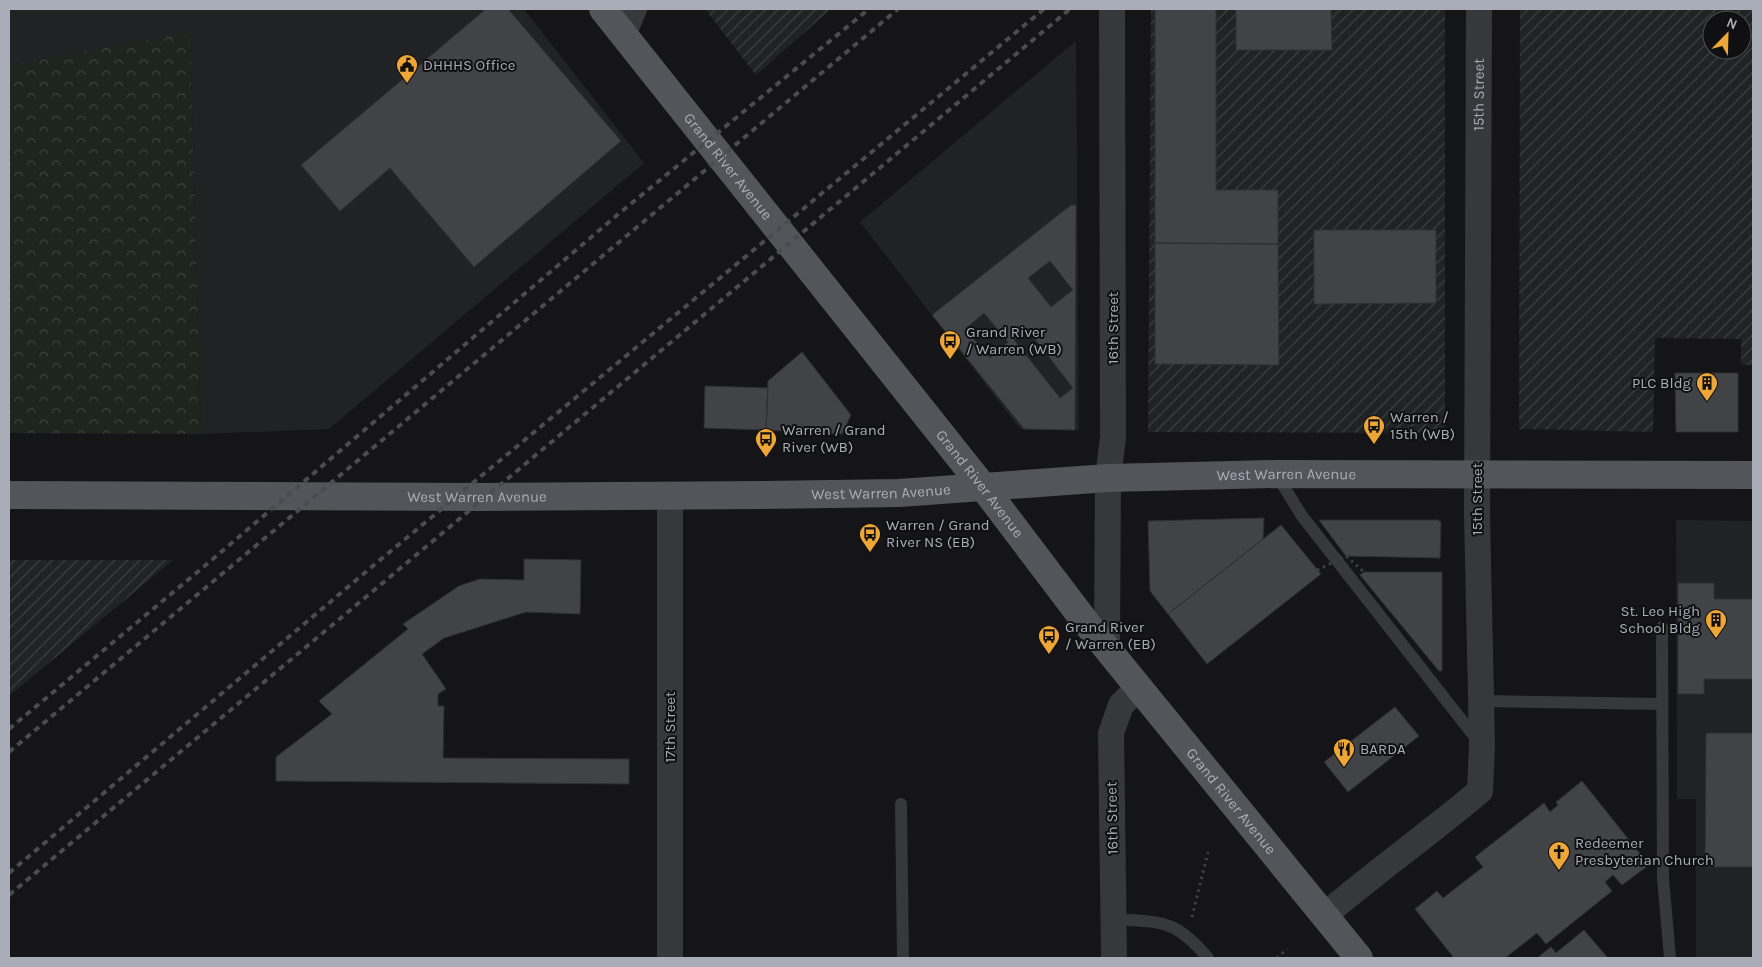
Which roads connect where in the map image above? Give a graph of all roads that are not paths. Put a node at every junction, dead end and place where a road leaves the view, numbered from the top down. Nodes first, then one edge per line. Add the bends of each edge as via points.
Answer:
1 (603, 9) edge
2 (634, 9) edge
3 (1112, 9) edge
4 (1479, 9) edge
5 (623, 35) junction
6 (1276, 474) junction
7 (1478, 475) junction
8 (1753, 475) edge
9 (1108, 478) junction
10 (984, 488) junction
11 (9, 494) edge
12 (670, 496) junction
13 (1662, 627) dead end
14 (1107, 647) junction
15 (1139, 686) junction
16 (1481, 701) junction
17 (1662, 704) junction
18 (1482, 745) junction
19 (900, 804) dead end
20 (1325, 915) junction
21 (1113, 919) junction
22 (670, 958) edge
23 (903, 958) edge
24 (1114, 958) edge
25 (1208, 958) edge
26 (1359, 958) edge
27 (1670, 958) edge

1 - 5 main road, Grand River Avenue
2 - 5 street
3 - 9 street, 16th Street via 1113,437
4 - 7 street, 15th Street
5 - 10 main road, Grand River Avenue
6 - 7 main road, West Warren Avenue
6 - 9 main road, West Warren Avenue
6 - 18 lane via 1302,516
7 - 8 main road, West Warren Avenue
7 - 16 street, 15th Street
9 - 10 main road, West Warren Avenue
9 - 14 street, 16th Street
10 - 12 main road, West Warren Avenue via 899,493
10 - 14 main road, Grand River Avenue via 1054,583
11 - 12 main road, West Warren Avenue
12 - 22 street, 17th Street
13 - 17 lane
14 - 15 main road, Grand River Avenue
15 - 20 main road, Grand River Avenue
15 - 21 street, 16th Street via 1121,705 1111,733
16 - 17 lane
16 - 18 street, 15th Street
17 - 27 lane via 1663,878
18 - 20 street, 15th Street via 1480,791
19 - 23 lane
20 - 26 main road, Grand River Avenue
21 - 24 street, 16th Street
21 - 25 lane via 1164,923 1190,936

